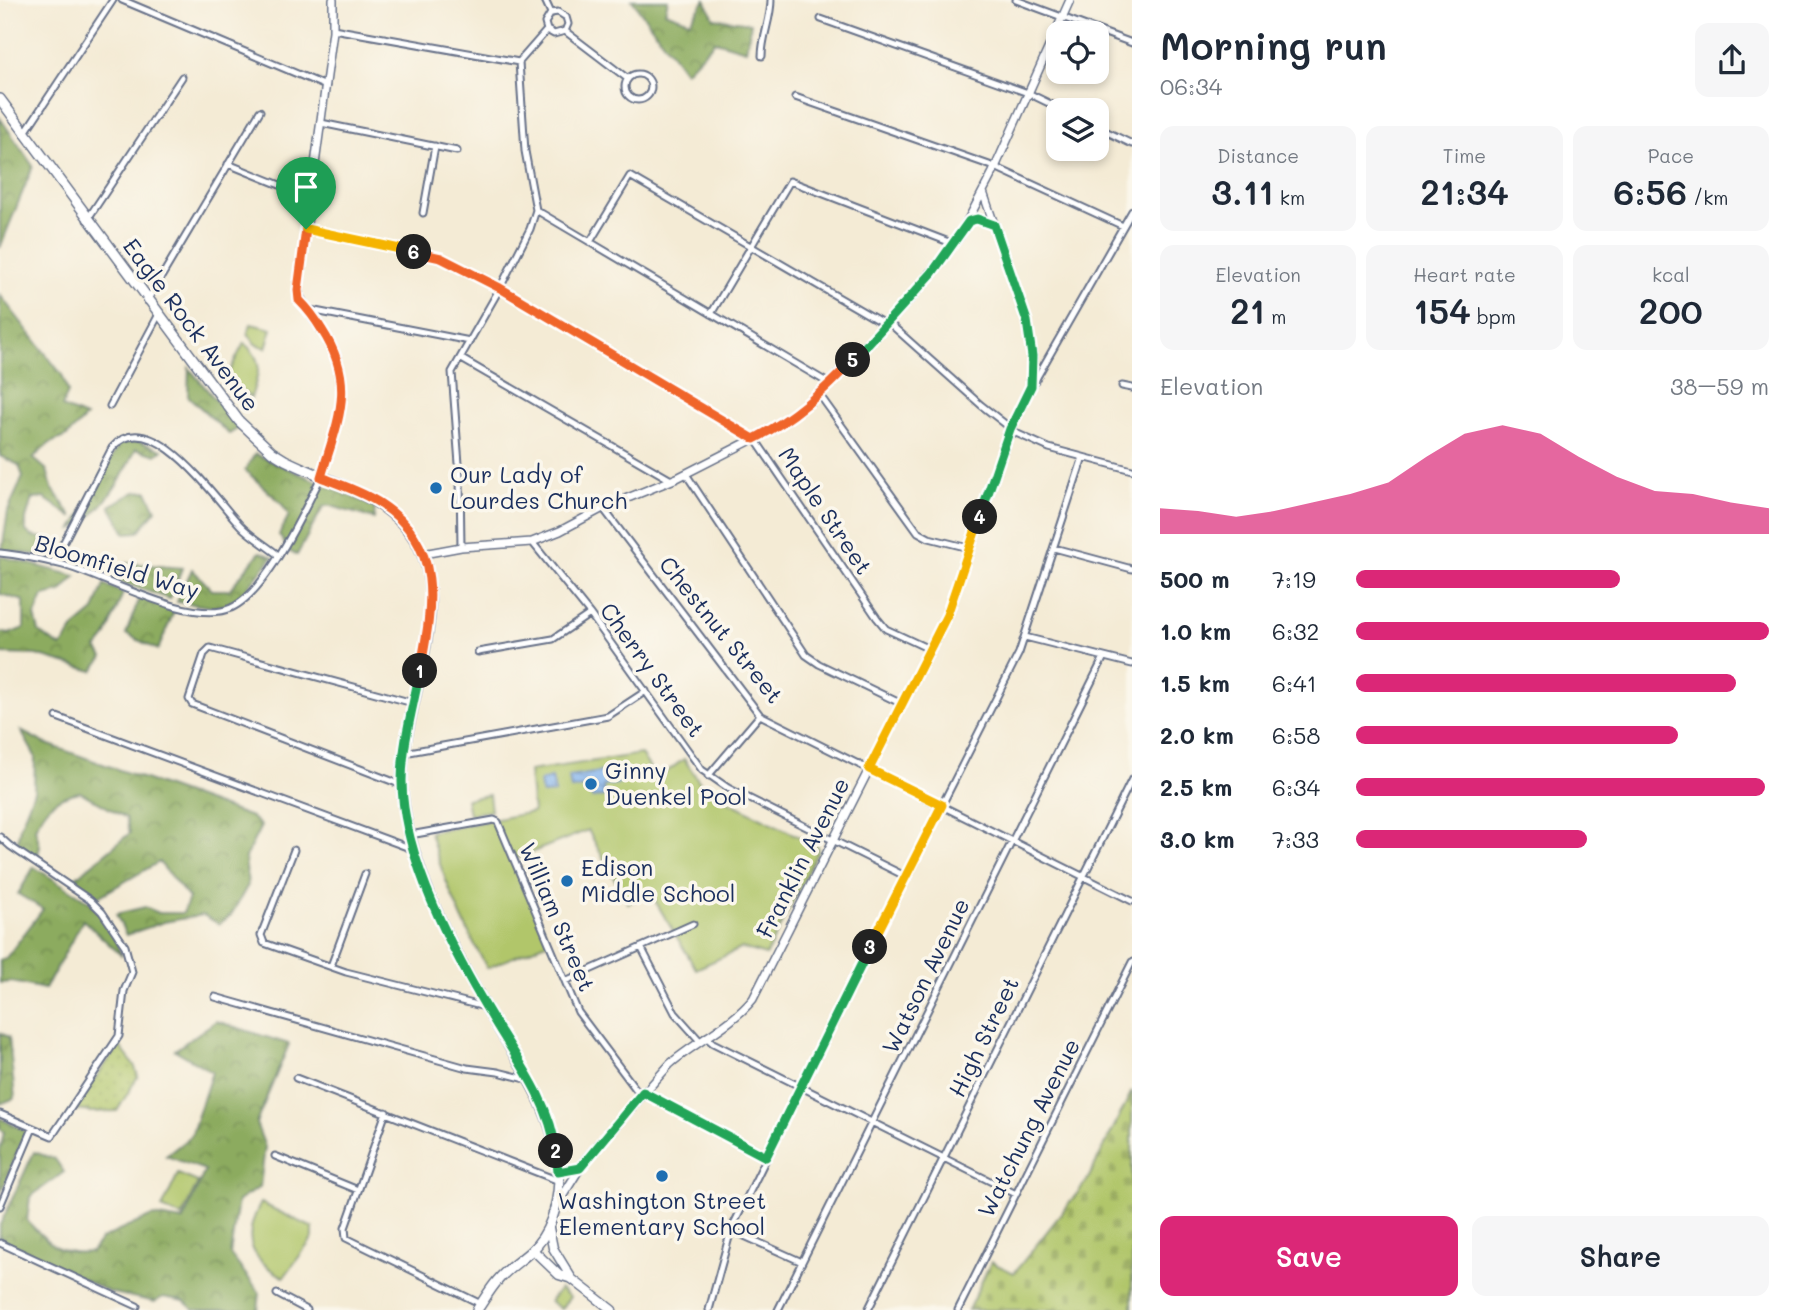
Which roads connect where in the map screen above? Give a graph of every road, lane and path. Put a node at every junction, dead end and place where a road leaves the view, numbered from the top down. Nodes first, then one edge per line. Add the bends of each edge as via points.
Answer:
1 (113, 0) edge
2 (122, 0) edge
3 (333, 0) edge
4 (545, 0) edge
5 (771, 0) edge
6 (1016, 0) edge
7 (1070, 0) edge
8 (551, 13) junction
9 (1062, 16) junction
10 (821, 19) dead end
11 (333, 29) junction
12 (547, 30) junction
13 (565, 31) junction
14 (1132, 43) edge
15 (762, 55) dead end
16 (519, 62) junction
17 (182, 77) dead end
18 (628, 79) junction
19 (326, 86) junction
20 (1028, 93) junction
21 (795, 97) dead end
22 (0, 99) edge
23 (1046, 102) edge
24 (260, 111) dead end
25 (321, 123) junction
26 (1109, 133) edge
27 (24, 134) junction
28 (1132, 144) edge
29 (435, 146) junction
30 (457, 151) dead end
31 (228, 164) junction
32 (995, 167) junction
33 (983, 192) junction
34 (312, 198) junction
35 (536, 211) junction
36 (1132, 211) edge
37 (422, 213) dead end
38 (88, 220) junction
39 (969, 221) junction
40 (994, 225) junction
41 (1123, 226) junction
42 (306, 229) junction
43 (590, 242) junction
44 (954, 244) junction
45 (751, 246) junction
46 (500, 288) junction
47 (147, 301) junction
48 (310, 310) junction
49 (711, 314) junction
50 (159, 316) junction
51 (887, 323) junction
52 (470, 341) junction
53 (460, 358) junction
54 (830, 384) junction
55 (1031, 386) junction
56 (1122, 386) dead end
57 (1132, 388) edge
58 (819, 394) junction
59 (110, 406) dead end
60 (1010, 429) junction
61 (754, 439) junction
62 (1083, 457) junction
63 (1132, 470) edge
64 (686, 474) junction
65 (321, 477) junction
66 (671, 480) junction
67 (603, 508) junction
68 (532, 542) junction
69 (461, 547) junction
70 (969, 548) junction
71 (1054, 548) junction
72 (0, 553) edge
73 (422, 554) junction
74 (278, 555) junction
75 (52, 563) junction
76 (1132, 569) edge
77 (590, 614) junction
78 (1026, 637) junction
79 (929, 649) junction
80 (478, 652) dead end
81 (1104, 657) junction
82 (1132, 664) edge
83 (646, 691) junction
84 (413, 703) junction
85 (902, 704) junction
86 (760, 715) junction
87 (57, 717) dead end
88 (404, 753) junction
89 (869, 769) junction
90 (708, 776) junction
91 (1132, 779) edge
92 (402, 785) junction
93 (942, 805) junction
94 (410, 835) junction
95 (0, 837) edge
96 (834, 840) junction
97 (1013, 840) junction
98 (294, 850) dead end
99 (415, 850) junction
100 (365, 874) dead end
101 (1083, 876) junction
102 (907, 877) junction
103 (1132, 901) edge
104 (693, 924) dead end
105 (640, 947) junction
106 (1132, 962) edge
107 (331, 966) junction
108 (565, 981) junction
109 (215, 997) dead end
110 (485, 1007) junction
111 (703, 1039) junction
112 (296, 1077) dead end
113 (530, 1080) junction
114 (803, 1087) junction
115 (642, 1094) junction
116 (386, 1112) junction
117 (0, 1114) edge
118 (872, 1122) junction
119 (33, 1128) junction
120 (275, 1156) dead end
121 (766, 1157) junction
122 (944, 1158) junction
123 (580, 1168) junction
124 (558, 1176) junction
125 (358, 1190) junction
126 (1016, 1194) junction
127 (0, 1206) edge
128 (555, 1209) junction
129 (549, 1228) junction
130 (731, 1230) junction
131 (0, 1243) edge
132 (533, 1250) junction
133 (802, 1262) junction
134 (572, 1279) junction
135 (277, 1294) dead end
136 (137, 1306) dead end
137 (479, 1307) edge
138 (307, 1310) edge
139 (612, 1310) edge
140 (709, 1310) edge
141 (778, 1310) edge
142 (868, 1310) edge
143 (958, 1310) edge

1 - 27 street
2 - 19 street
3 - 11 street
4 - 8 street
5 - 15 street
6 - 9 street
7 - 9 street
8 - 12 street via 545,19
8 - 13 street via 566,17
9 - 14 street
9 - 20 street
10 - 20 street
11 - 16 street
11 - 19 street
12 - 13 street
12 - 16 street
13 - 18 street
16 - 35 street via 525,151
17 - 38 street
18 - 18 street via 625,89 629,97 648,96 650,84 645,76
19 - 25 street
20 - 23 street
20 - 32 street
21 - 32 street
22 - 27 main road, Eagle Rock Avenue
24 - 31 street
25 - 29 street
25 - 34 street
26 - 28 street
27 - 38 main road, Eagle Rock Avenue
29 - 30 street
29 - 37 street
31 - 34 street
31 - 47 street
32 - 33 street
32 - 41 street
33 - 39 street
33 - 40 street, Franklin Avenue
34 - 42 street
35 - 43 street
35 - 46 street
36 - 41 street
38 - 47 main road, Eagle Rock Avenue
39 - 40 street
39 - 44 street
40 - 55 street, Franklin Avenue via 1027,321
41 - 55 street
42 - 46 street, Maple Street via 441,258
42 - 48 street via 298,290 299,300
43 - 45 street via 630,176
43 - 49 street
44 - 45 street via 790,181
44 - 51 street
45 - 49 street
45 - 51 street
46 - 52 street
46 - 61 street, Maple Street
47 - 50 main road, Eagle Rock Avenue
48 - 52 street
48 - 65 street via 341,371 339,416
49 - 54 street
50 - 59 street
50 - 65 main road, Eagle Rock Avenue via 251,435 277,456
51 - 54 street
51 - 60 street
52 - 53 street
53 - 66 street
53 - 69 street via 452,379
54 - 58 street
55 - 60 street, Franklin Avenue
56 - 57 street
58 - 61 street via 791,418
58 - 70 street via 918,532
60 - 62 street via 1031,441
60 - 70 street, Franklin Avenue
61 - 64 street
61 - 79 street, Maple Street via 886,629
62 - 63 street
62 - 71 street
64 - 66 street
64 - 85 street via 806,655
65 - 73 main road, Eagle Rock Avenue via 381,504 402,522
65 - 74 street, Bloomfield Way
66 - 67 street
67 - 68 street
67 - 86 street, Chestnut Street
68 - 69 street
68 - 77 street, Cherry Street
69 - 73 street
70 - 79 street, Franklin Avenue via 947,615
71 - 76 street
71 - 78 street
72 - 75 street, Bloomfield Way
73 - 84 main road, Eagle Rock Avenue via 431,604
74 - 75 street, Bloomfield Way via 244,600 231,609 214,612 173,606
74 - 75 street via 242,528 176,452 136,436 118,440 112,448
77 - 80 street via 553,639
77 - 83 street, Cherry Street
78 - 81 street
78 - 93 street
79 - 85 street, Franklin Avenue
81 - 82 street
81 - 97 street, Watson Avenue
83 - 88 street via 608,716
83 - 90 street, Cherry Street
84 - 88 main road, Eagle Rock Avenue
84 - 92 street via 210,648 204,653 189,699 192,704
85 - 89 street, Franklin Avenue
86 - 89 street, Chestnut Street
86 - 90 street
87 - 99 street
88 - 92 main road, Eagle Rock Avenue
89 - 93 street, Chestnut Street
89 - 96 street, Franklin Avenue
90 - 96 street, Cherry Street
91 - 101 street, High Street
92 - 94 main road, Eagle Rock Avenue
93 - 97 street, Chestnut Street
93 - 102 street
94 - 99 main road, Eagle Rock Avenue
94 - 108 street, William Street via 498,822
95 - 119 street via 103,912 125,946 132,972 124,991 119,1036 109,1053 52,1136
96 - 102 street, Cherry Street
96 - 111 street, Franklin Avenue via 753,999 740,1015
97 - 101 street, Chestnut Street
97 - 118 street, Watson Avenue
98 - 107 street via 261,939
99 - 110 main road, Eagle Rock Avenue via 439,916
100 - 107 street
101 - 103 street, Chestnut Street
101 - 122 street, High Street
102 - 114 street
104 - 105 street
105 - 108 street
105 - 111 street via 675,1013
106 - 126 street, Watchung Avenue
107 - 110 street
108 - 115 street, William Street via 578,1012
109 - 113 street via 454,1064
110 - 113 main road, Eagle Rock Avenue
111 - 114 street
111 - 115 street, Franklin Avenue via 670,1063
112 - 116 street
113 - 124 main road, Eagle Rock Avenue via 552,1131
114 - 118 street
114 - 121 street
115 - 121 street, William Street
115 - 123 street, Franklin Avenue
116 - 124 street
116 - 125 street
117 - 119 street
118 - 122 street
118 - 133 street, Watson Avenue
119 - 127 street
120 - 125 street
121 - 130 street
122 - 126 street
122 - 142 street, High Street
123 - 124 street
123 - 128 street, Franklin Avenue
124 - 128 main road, Eagle Rock Avenue
125 - 137 street via 345,1238
126 - 143 street, Watchung Avenue
128 - 129 main road, Eagle Rock Avenue
129 - 132 main road, Eagle Rock Avenue
129 - 134 main road via 553,1248
130 - 133 street
130 - 140 street
131 - 136 street
132 - 134 main road via 559,1275
132 - 137 main road, Eagle Rock Avenue via 498,1279
133 - 141 street, Watson Avenue
134 - 139 main road
135 - 138 street

